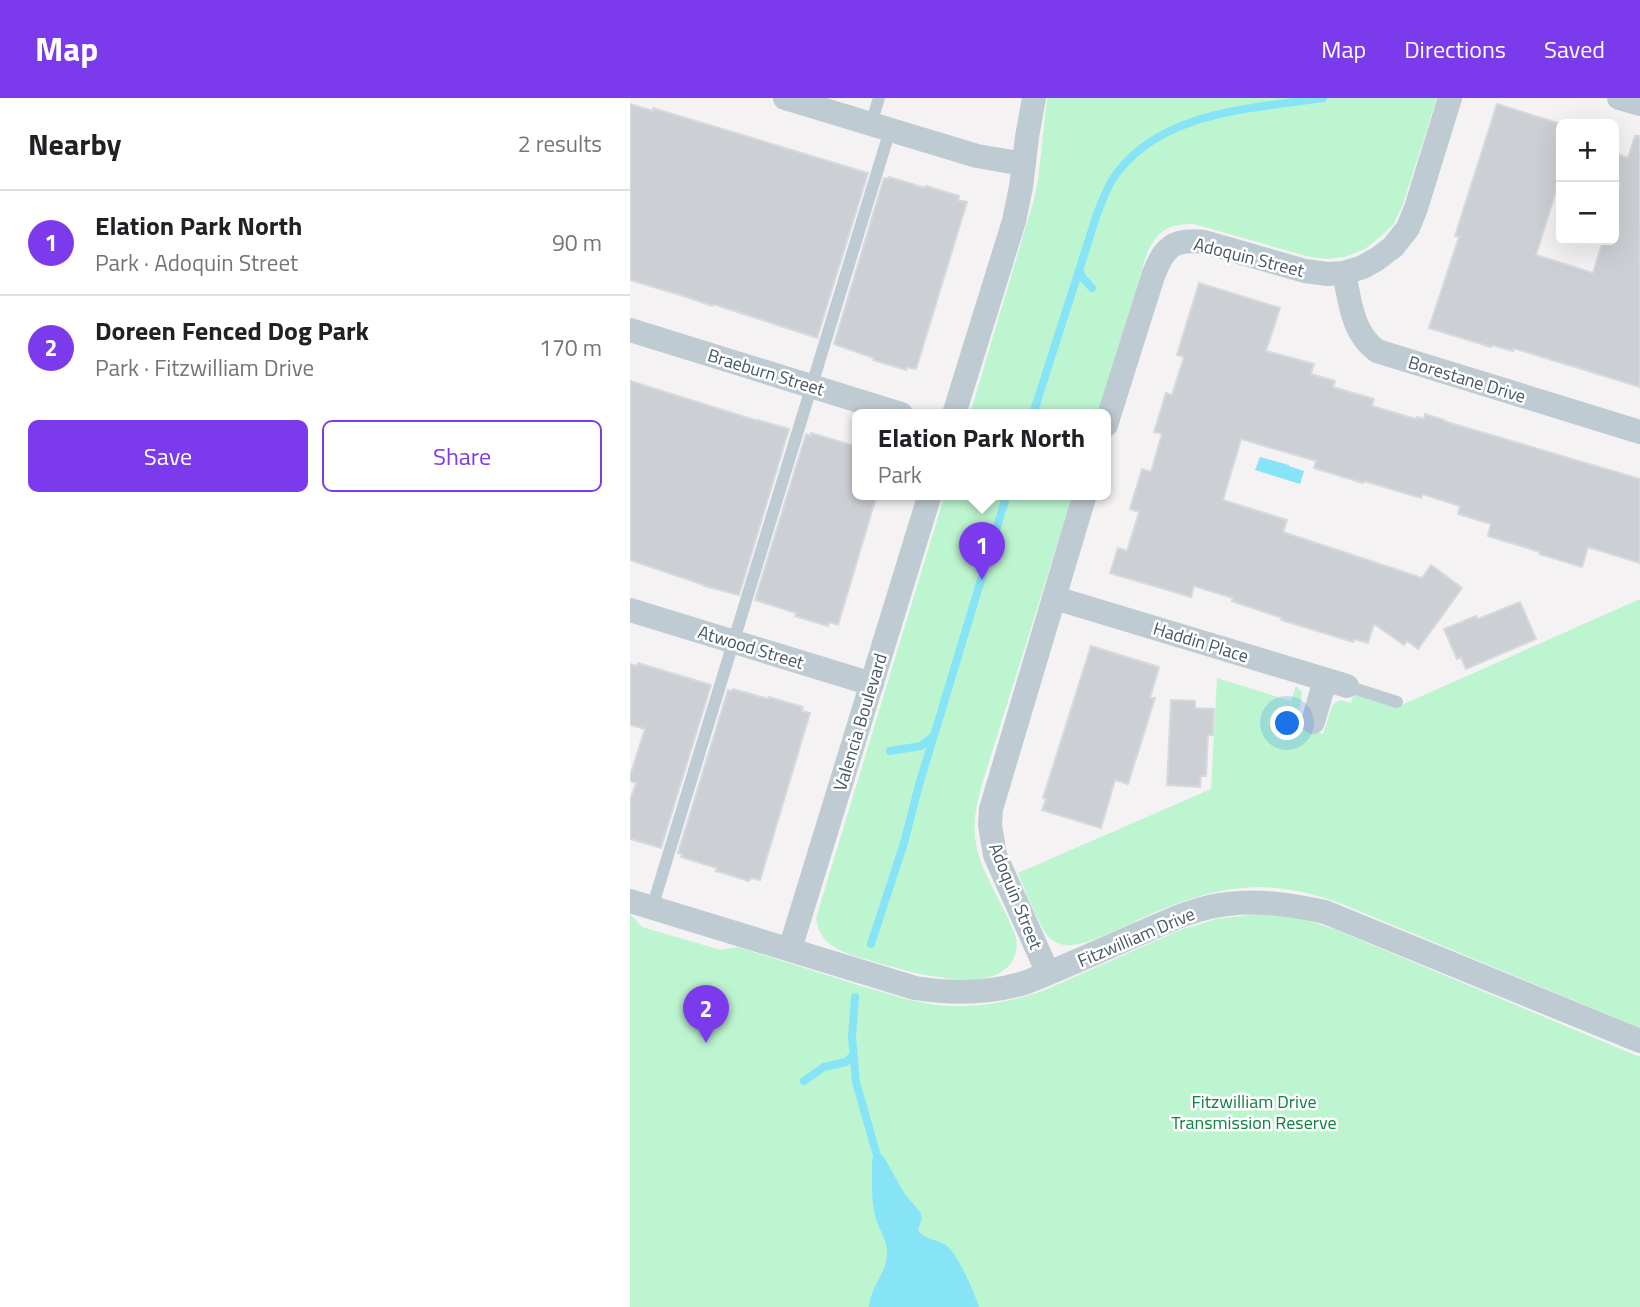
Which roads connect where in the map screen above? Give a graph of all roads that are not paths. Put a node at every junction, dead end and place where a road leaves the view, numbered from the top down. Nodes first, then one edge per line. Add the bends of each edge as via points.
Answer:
1 (786, 98) edge
2 (878, 98) edge
3 (1034, 98) edge
4 (1450, 98) edge
5 (1619, 98) edge
6 (1640, 104) edge
7 (881, 127) junction
8 (1024, 164) junction
9 (1345, 273) junction
10 (630, 331) edge
11 (812, 386) junction
12 (885, 409) edge
13 (956, 409) edge
14 (1111, 409) edge
15 (1640, 432) edge
16 (928, 500) edge
17 (1083, 500) edge
18 (1055, 598) junction
19 (630, 610) edge
20 (734, 642) junction
21 (1336, 683) junction
22 (872, 684) junction
23 (1397, 702) dead end
24 (1313, 722) dead end
25 (641, 904) edge
26 (790, 949) junction
27 (1048, 974) junction
28 (1638, 1042) edge

1 - 7 street
2 - 7 lane
3 - 8 street
4 - 9 street, Adoquin Street via 1408,228 1377,259
5 - 6 street
7 - 8 street via 978,156
7 - 11 lane
8 - 13 street via 1014,221
9 - 14 street, Adoquin Street via 1305,271 1204,242 1177,243 1161,257 1153,276
9 - 15 street, Borestane Drive via 1357,327 1377,351
10 - 11 street, Braeburn Street
11 - 12 street, Braeburn Street
11 - 20 lane
16 - 22 street, Valencia Boulevard
17 - 18 street, Adoquin Street
18 - 21 street, Haddin Place
18 - 27 street, Adoquin Street via 995,793 990,825 1000,867
19 - 20 street, Atwood Street
20 - 22 street, Atwood Street
20 - 25 lane
21 - 23 lane
21 - 24 street
22 - 26 street, Valencia Boulevard
25 - 26 street, Fitzwilliam Drive
26 - 27 street, Fitzwilliam Drive via 934,991 981,992
27 - 28 street, Fitzwilliam Drive via 1202,909 1261,902 1291,905 1325,912

